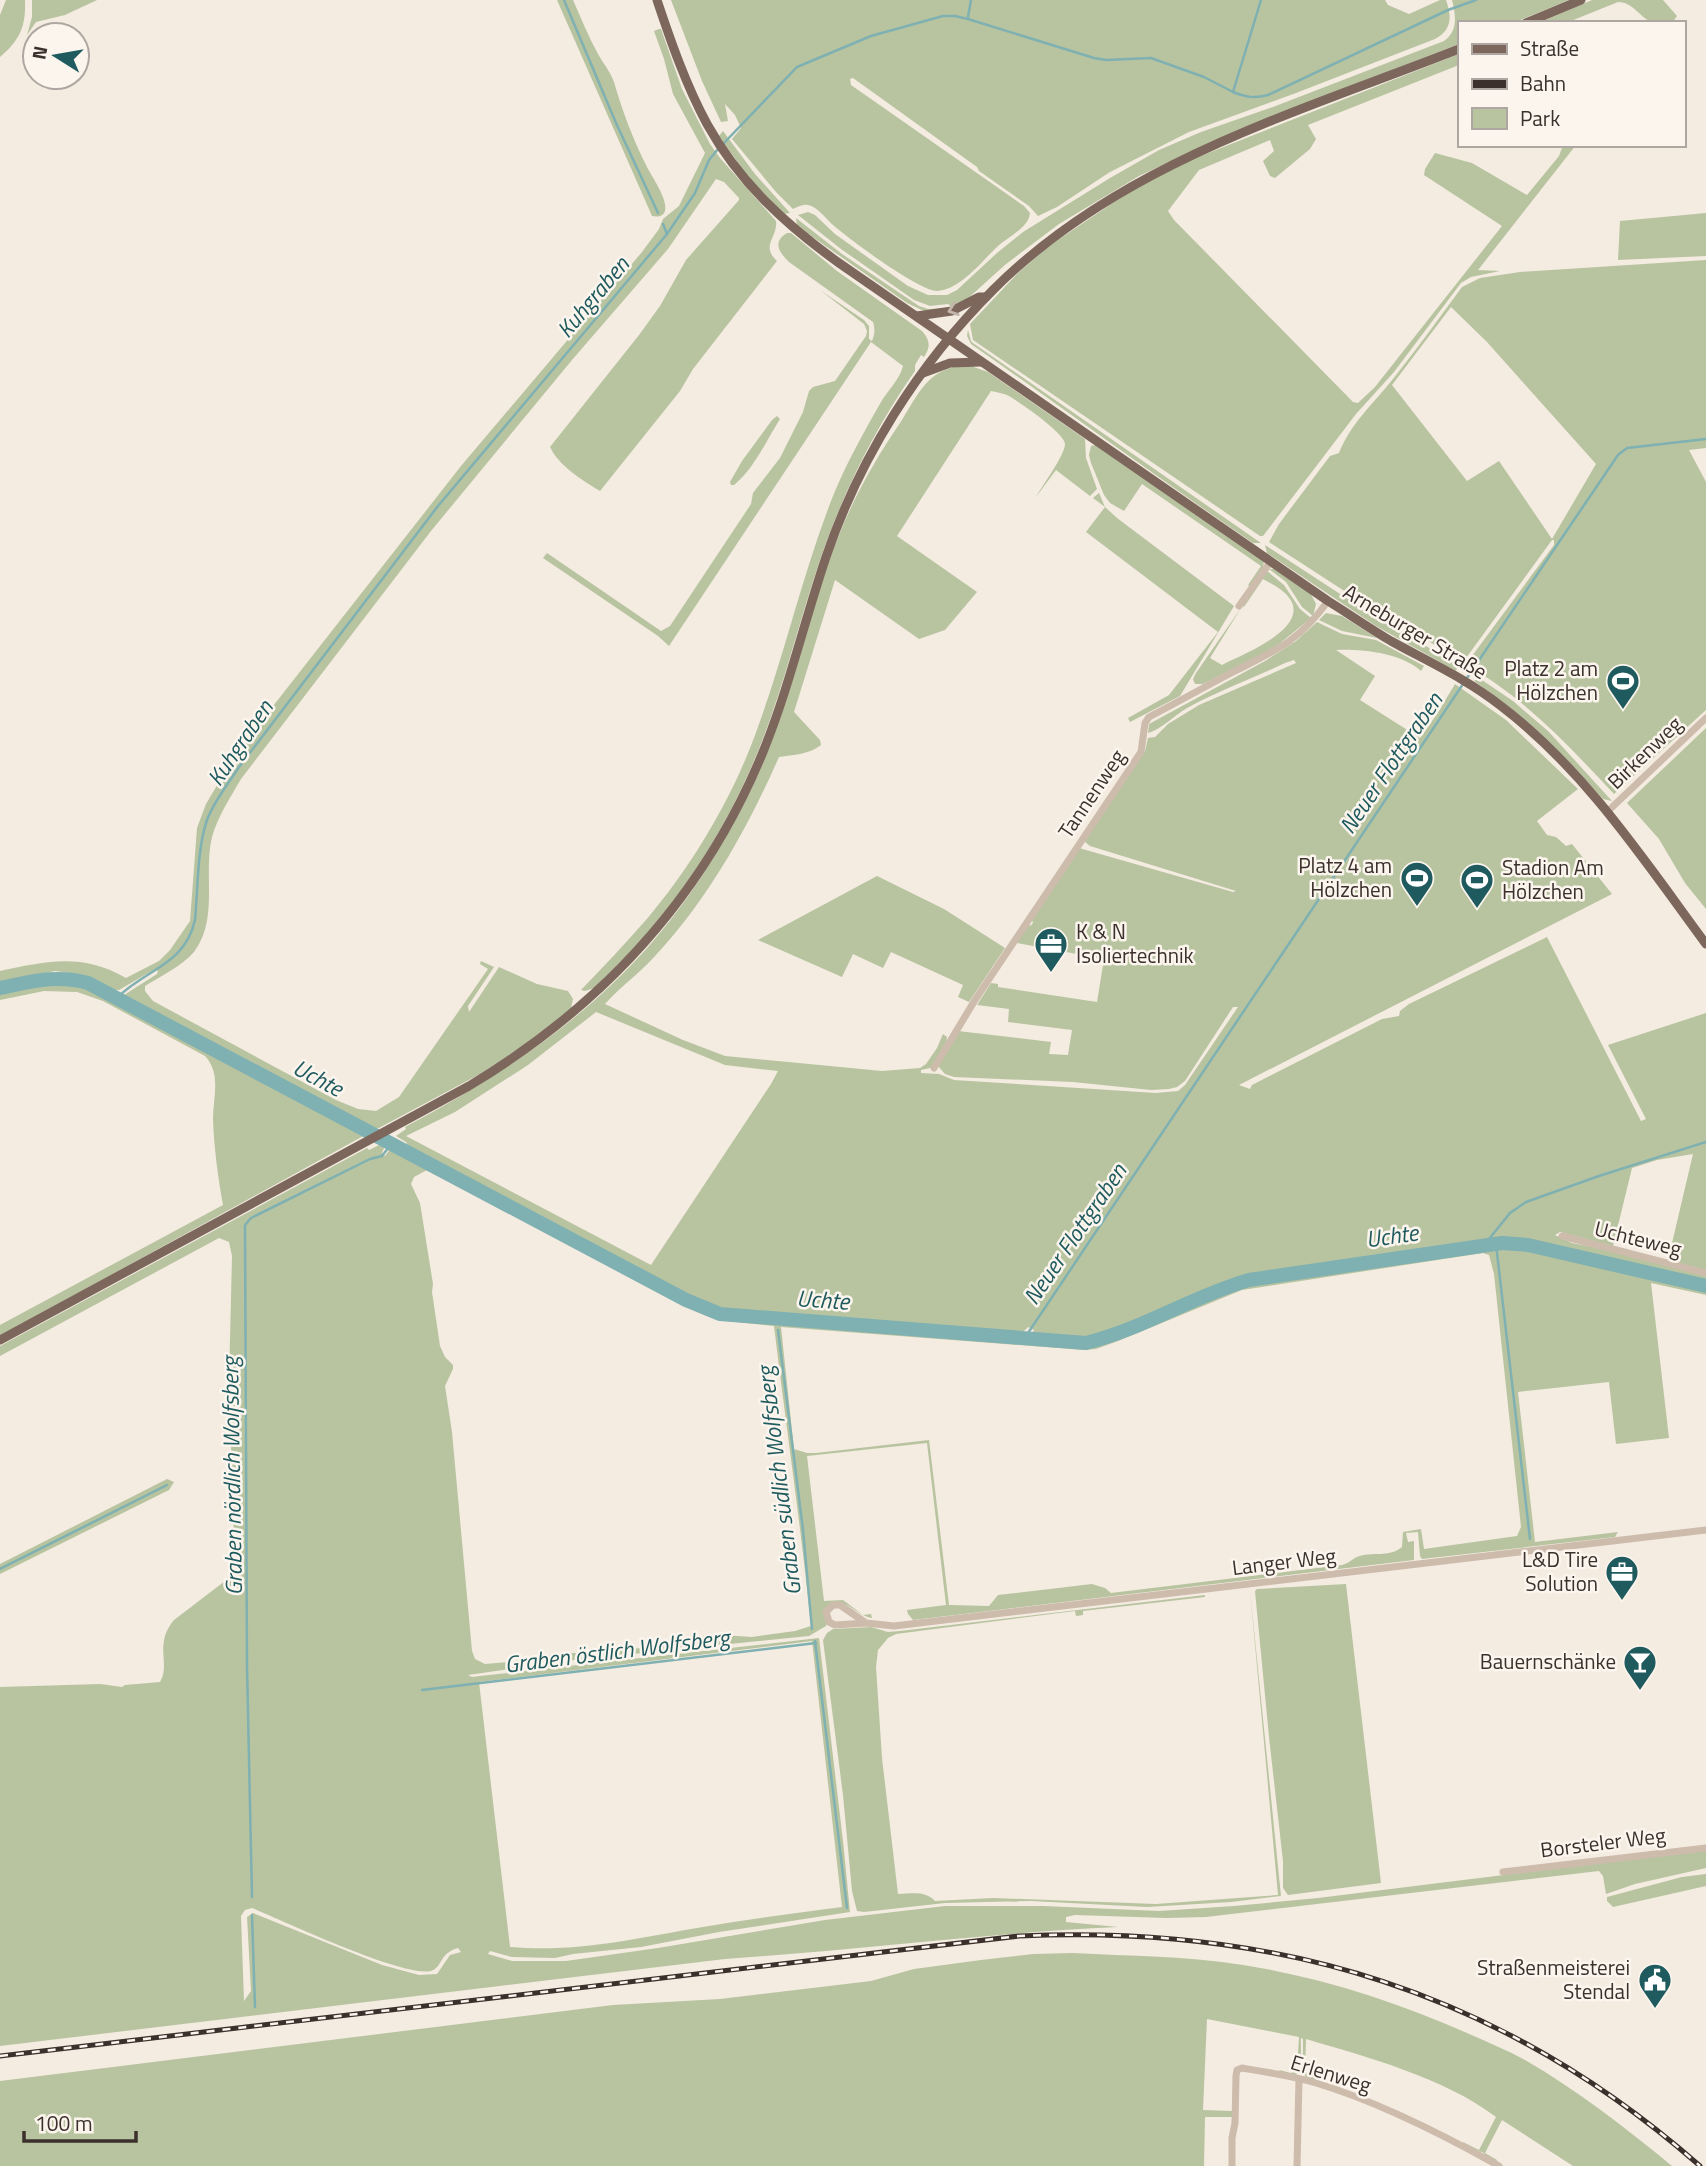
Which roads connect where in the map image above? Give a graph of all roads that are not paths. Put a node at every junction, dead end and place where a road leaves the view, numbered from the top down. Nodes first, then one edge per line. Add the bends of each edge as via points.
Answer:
1 (657, 0) edge
2 (1581, 0) edge
3 (1531, 21) edge
4 (1458, 49) edge
5 (986, 297) junction
6 (917, 316) junction
7 (948, 339) junction
8 (982, 362) junction
9 (920, 374) junction
10 (1271, 561) junction
11 (1328, 601) junction
12 (1239, 606) dead end
13 (1706, 718) edge
14 (1607, 812) junction
15 (1706, 944) edge
16 (934, 1068) dead end
17 (1562, 1237) dead end
18 (1706, 1273) edge
19 (0, 1339) edge
20 (1706, 1530) edge
21 (866, 1623) junction
22 (1706, 1848) edge
23 (1503, 1872) dead end
24 (1299, 2079) junction
25 (1232, 2166) edge
26 (1297, 2166) edge
27 (1497, 2166) edge

1 - 6 main road, Arneburger Straße via 688,84 716,140 754,190 800,235
2 - 3 main road
4 - 5 main road via 1162,169 1085,214
5 -> 6 main road via 951,311
5 - 7 main road
6 - 7 main road, Arneburger Straße
7 - 8 main road, Arneburger Straße
7 - 9 main road
8 - 9 main road via 950,363
8 - 10 main road, Arneburger Straße
9 - 19 main road via 889,421 843,510 751,780 682,897 626,964 560,1024 496,1070
10 - 11 main road, Arneburger Straße
10 - 12 street
11 - 14 main road, Arneburger Straße via 1508,711 1545,743
11 - 16 street, Tannenweg via 1306,628 1270,655 1149,717 1141,752
13 - 14 street, Birkenweg
14 - 15 main road, Arneburger Straße
17 - 18 street, Uchteweg
20 - 21 street, Langer Weg via 905,1624
21 - 21 street, Langer Weg via 837,1604 826,1612 832,1624
22 - 23 street, Borsteler Weg
24 - 25 street, Erlenweg via 1237,2070
24 - 26 street
24 - 27 street, Erlenweg via 1412,2122

